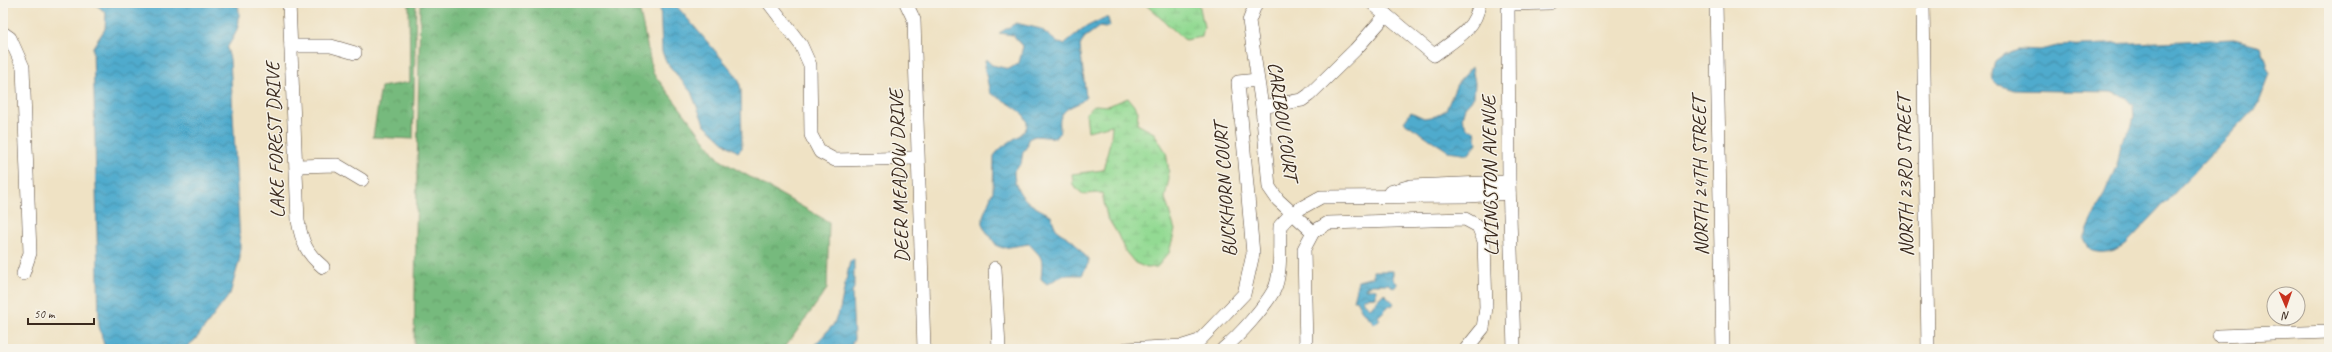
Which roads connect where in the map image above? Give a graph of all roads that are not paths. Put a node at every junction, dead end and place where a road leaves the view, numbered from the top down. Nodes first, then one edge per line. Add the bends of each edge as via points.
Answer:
1 (290, 3) edge
2 (769, 3) edge
3 (906, 3) edge
4 (1256, 3) edge
5 (1372, 3) edge
6 (1479, 3) edge
7 (1508, 3) edge
8 (1550, 3) edge
9 (1716, 3) edge
10 (1923, 3) edge
11 (1386, 15) junction
12 (3, 33) edge
13 (291, 46) junction
14 (354, 53) dead end
15 (1257, 80) junction
16 (1262, 107) junction
17 (918, 158) junction
18 (297, 166) junction
19 (362, 180) dead end
20 (1509, 192) junction
21 (1381, 196) junction
22 (1292, 213) junction
23 (1313, 232) junction
24 (323, 267) dead end
25 (995, 268) dead end
26 (23, 274) dead end
27 (2329, 332) edge
28 (2219, 336) dead end
29 (924, 349) edge
30 (999, 349) edge
31 (1126, 349) edge
32 (1223, 349) edge
33 (1306, 349) edge
34 (1466, 349) edge
35 (1514, 349) edge
36 (1723, 349) edge
37 (1928, 349) edge

1 - 13 street, LAKE FOREST DRIVE
2 - 17 street via 801,45 810,65 811,135 820,152 835,160
3 - 17 street, DEER MEADOW DRIVE via 914,20
4 - 15 street, CARIBOU COURT via 1249,21
5 - 11 street
6 - 11 street via 1478,12 1465,32 1434,55
7 - 8 street
7 - 20 street, LIVINGSTON AVENUE
9 - 36 street, NORTH 24TH STREET
10 - 37 street, NORTH 23RD STREET
11 - 16 street via 1309,95 1302,100
12 - 26 street via 10,38 23,67 30,253
13 - 14 street via 331,46
13 - 18 street, LAKE FOREST DRIVE
15 - 16 street, CARIBOU COURT
15 - 31 street, BUCKHORN COURT via 1238,82 1253,254 1244,294 1199,341 1182,346
16 - 22 street, CARIBOU COURT via 1269,187
17 - 29 street, DEER MEADOW DRIVE
18 - 19 street via 338,165
18 - 24 street, LAKE FOREST DRIVE via 298,221 301,239 311,257
20 - 21 street via 1421,204
20 - 21 street via 1411,186
20 - 35 street, LIVINGSTON AVENUE
21 - 22 street via 1321,197
22 - 23 street, CARIBOU COURT
22 - 32 street via 1280,226 1278,270 1274,290 1236,338
23 - 33 street via 1304,248
23 - 34 street via 1328,223 1464,219 1478,226 1484,241 1486,308 1484,328
25 - 30 street
27 - 28 street

